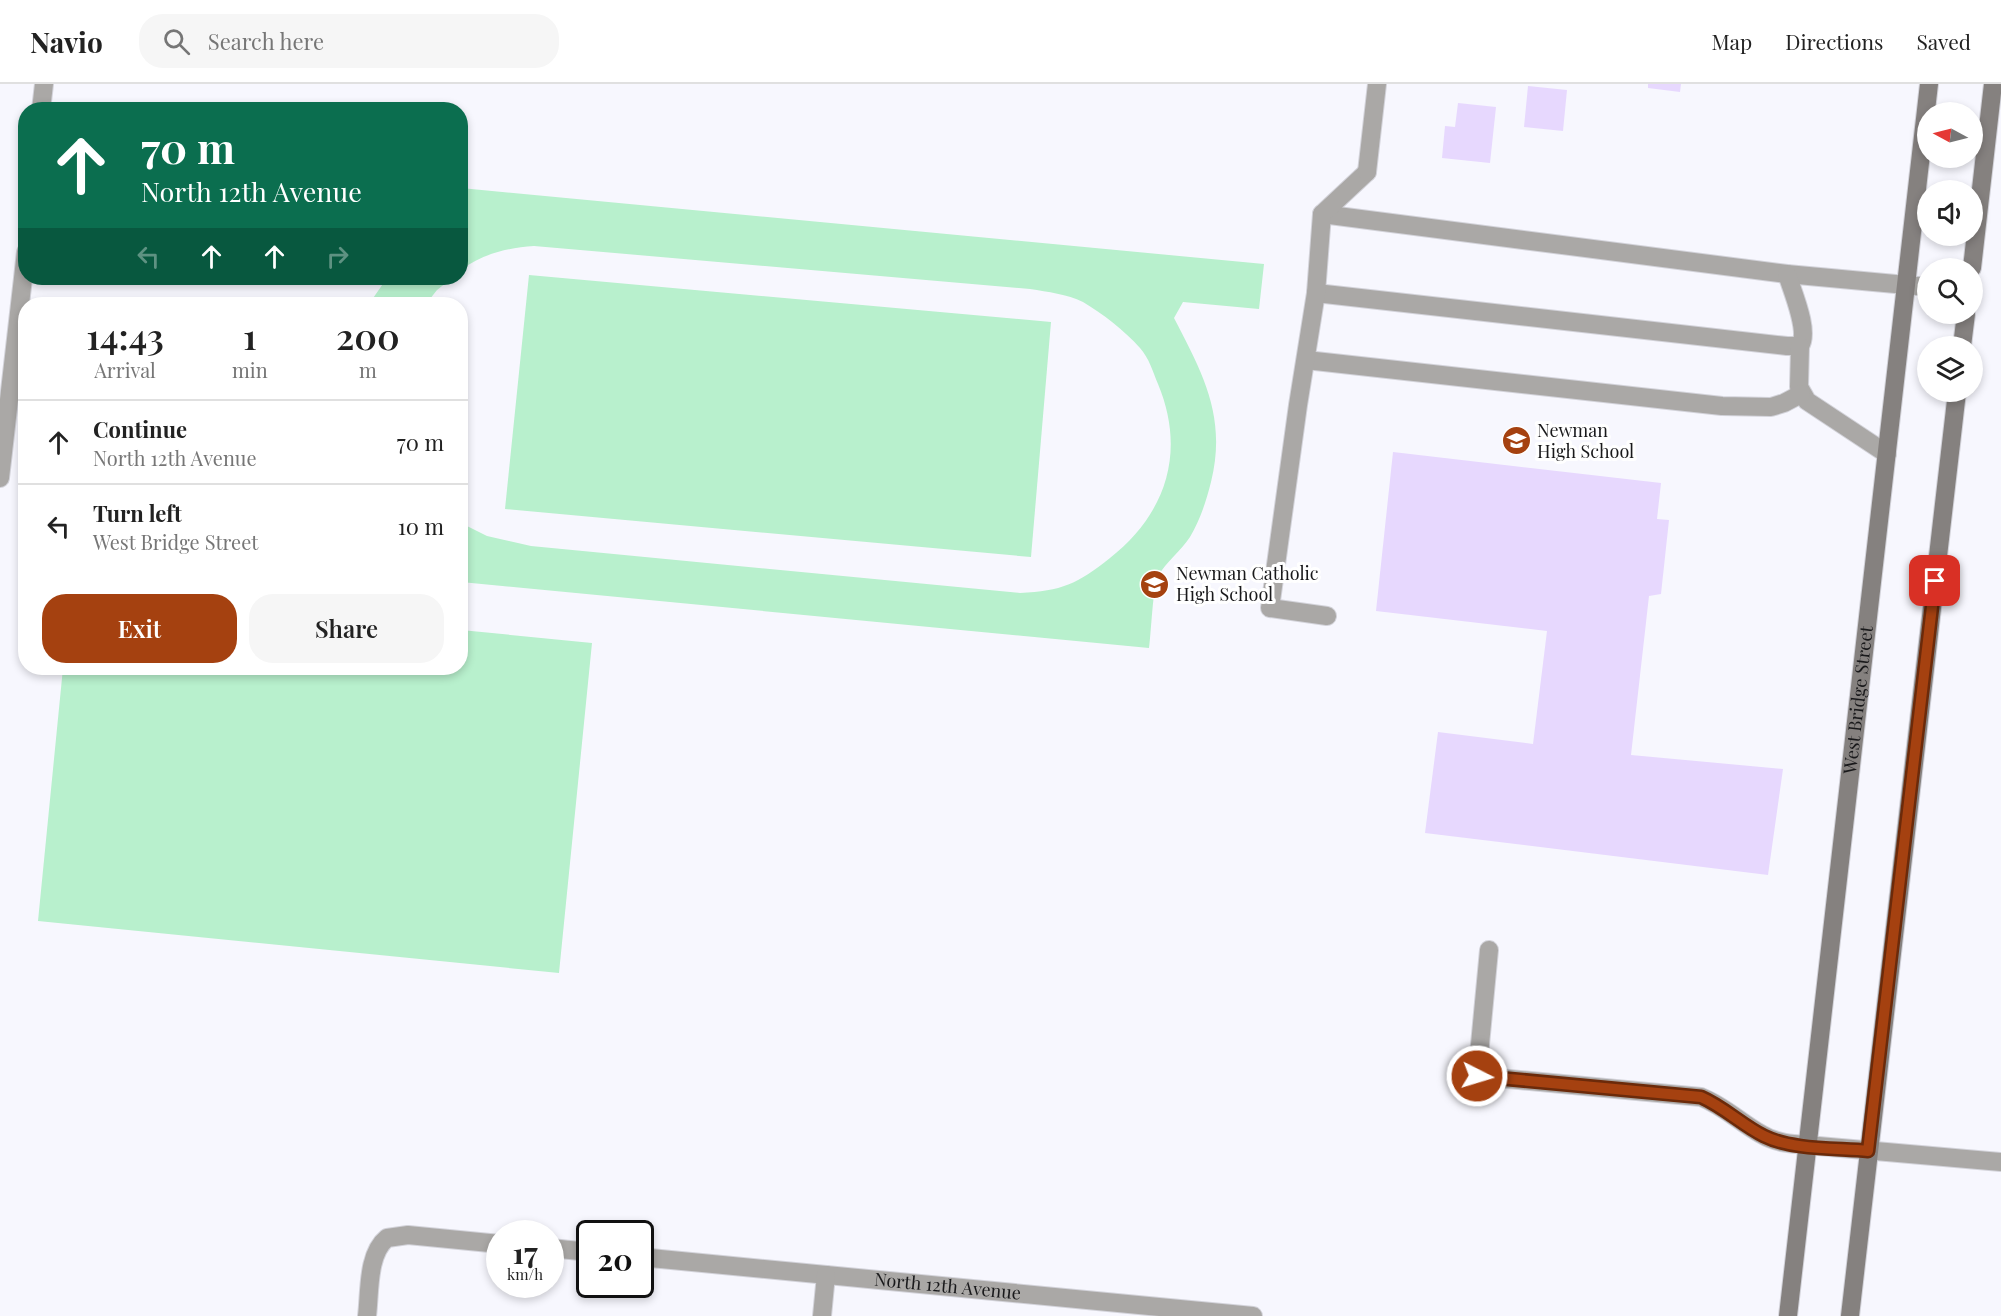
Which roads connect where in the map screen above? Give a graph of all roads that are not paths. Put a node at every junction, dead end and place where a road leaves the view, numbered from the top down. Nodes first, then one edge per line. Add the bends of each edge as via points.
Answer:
1 (44, 84) edge
2 (1377, 84) edge
3 (1929, 84) edge
4 (1993, 84) edge
5 (42, 102) edge
6 (1322, 214) junction
7 (1973, 258) edge
8 (1787, 274) junction
9 (1906, 286) junction
10 (1917, 286) edge
11 (1316, 293) junction
12 (18, 322) edge
13 (1800, 346) junction
14 (1306, 360) junction
15 (1801, 394) junction
16 (1956, 402) edge
17 (1887, 454) junction
18 (0, 478) edge
19 (1327, 616) dead end
20 (1489, 950) dead end
21 (1807, 1146) junction
22 (1868, 1151) junction
23 (2001, 1162) edge
24 (486, 1243) edge
25 (654, 1258) edge
26 (826, 1275) junction
27 (367, 1316) edge
28 (822, 1316) edge
29 (1253, 1316) edge
30 (1788, 1316) edge
31 (1850, 1316) edge

1 - 5 street
2 - 6 street via 1367,172
3 - 9 main road, West Bridge Street
4 - 7 main road
6 - 8 street
6 - 11 street
8 - 9 street
8 - 13 street via 1803,327
9 - 10 street
9 - 17 main road, West Bridge Street
11 - 13 street
11 - 14 street
12 - 18 street
13 - 15 street
14 - 15 street via 1722,406 1771,407
14 - 19 street via 1270,608
15 - 17 street
16 - 22 main road
17 - 21 main road, West Bridge Street
20 - 21 street via 1477,1076 1701,1097 1718,1104 1762,1135 1782,1143
21 - 22 street
21 - 30 main road, West Bridge Street
22 - 23 street
22 - 31 main road
24 - 27 street via 408,1235 383,1242 375,1260
25 - 26 street, North 12th Avenue
26 - 28 street
26 - 29 street, North 12th Avenue

